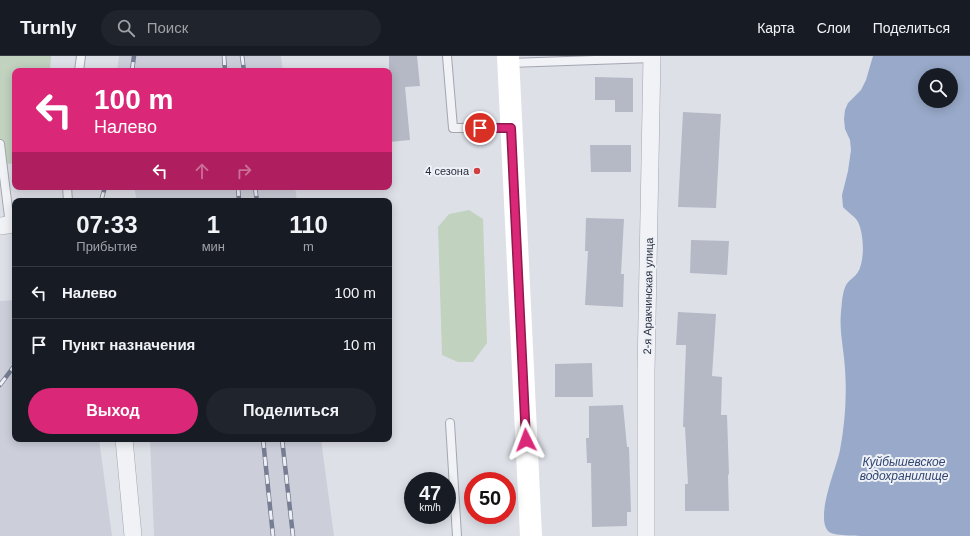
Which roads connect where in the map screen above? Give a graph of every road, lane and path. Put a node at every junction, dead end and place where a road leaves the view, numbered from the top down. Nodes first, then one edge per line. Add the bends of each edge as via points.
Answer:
1 (81, 56) edge
2 (447, 56) edge
3 (652, 57) edge
4 (509, 60) edge
5 (79, 68) edge
6 (511, 128) junction
7 (0, 144) edge
8 (8, 225) edge
9 (450, 423) dead end
10 (124, 442) edge
11 (133, 536) edge
12 (457, 536) edge
13 (530, 536) edge
14 (646, 536) edge

1 - 5 lane
2 - 6 lane via 453,128
3 - 4 lane
3 - 14 street, 2-я Аракчинская улица via 646,372
4 - 6 main road
6 - 13 main road
7 - 8 lane
9 - 12 lane
10 - 11 street

